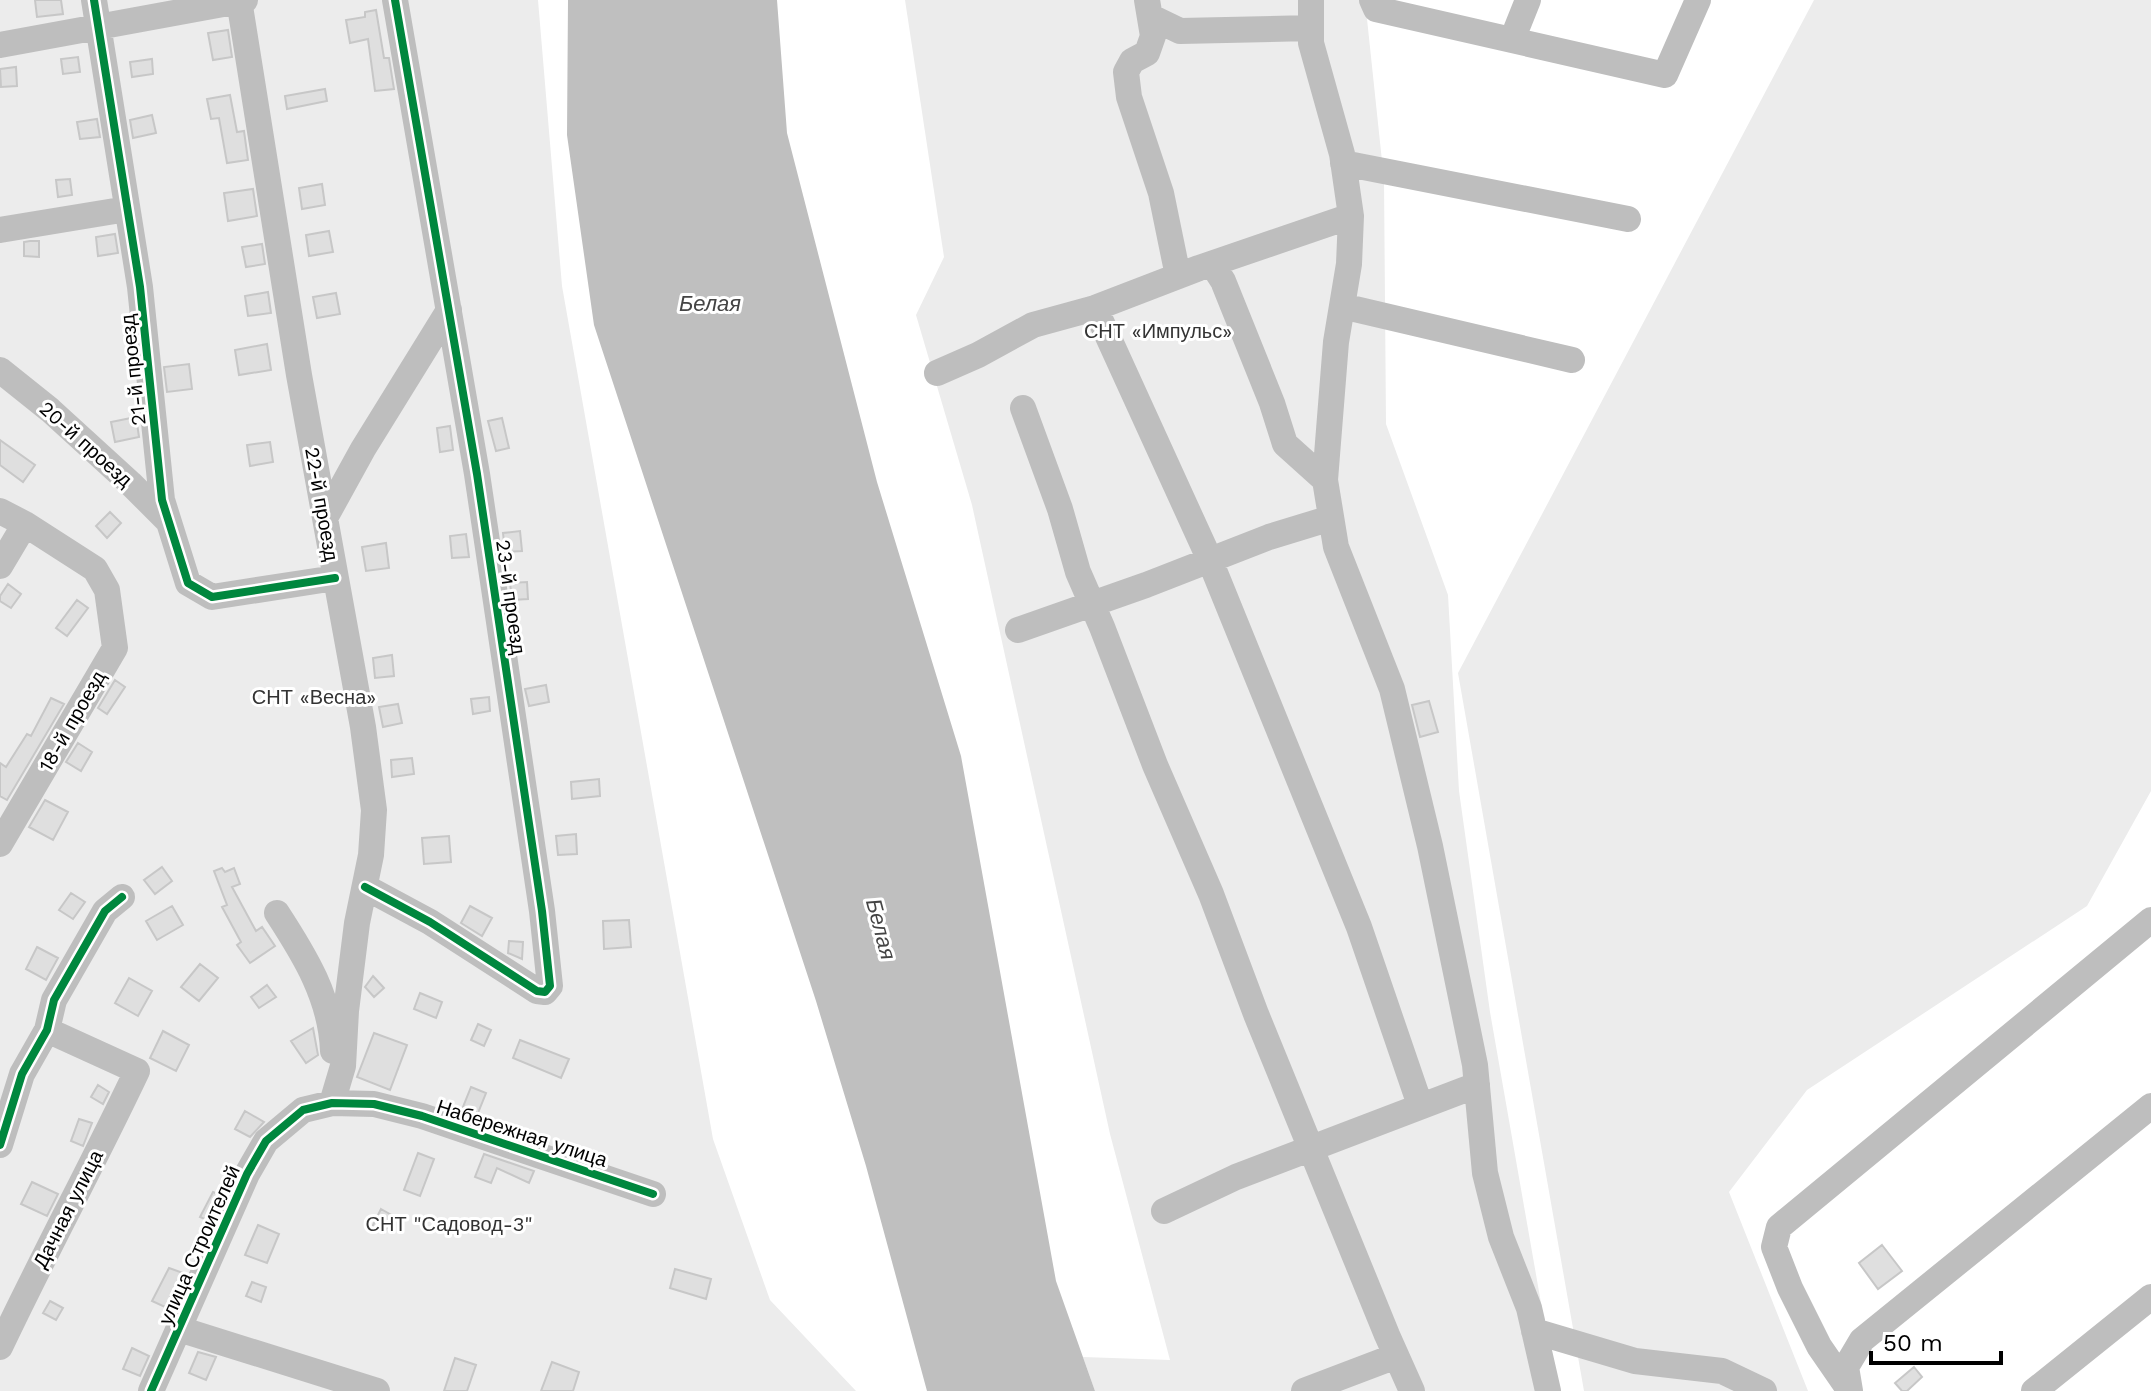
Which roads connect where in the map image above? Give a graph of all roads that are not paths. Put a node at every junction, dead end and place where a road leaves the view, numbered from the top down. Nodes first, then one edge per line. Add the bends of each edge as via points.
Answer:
1 (94, 0) edge
2 (241, 0) edge
3 (395, 0) edge
4 (1311, 0) edge
5 (1372, 0) edge
6 (1528, 0) edge
7 (1698, 0) edge
8 (1149, 9) edge
9 (99, 28) junction
10 (1311, 28) junction
11 (1512, 40) junction
12 (0, 45) edge
13 (1343, 163) junction
14 (127, 209) junction
15 (1351, 216) junction
16 (1628, 219) dead end
17 (0, 230) edge
18 (1212, 264) junction
19 (1178, 276) junction
20 (1342, 306) junction
21 (1095, 308) junction
22 (449, 310) junction
23 (1572, 360) dead end
24 (0, 370) edge
25 (937, 373) dead end
26 (1023, 408) dead end
27 (1325, 480) junction
28 (0, 511) edge
29 (325, 518) junction
30 (1331, 518) junction
31 (168, 522) junction
32 (25, 524) junction
33 (1209, 558) junction
34 (0, 566) edge
35 (335, 578) junction
36 (1092, 603) junction
37 (1018, 630) dead end
38 (0, 844) edge
39 (365, 887) junction
40 (122, 897) dead end
41 (277, 913) dead end
42 (2151, 920) edge
43 (47, 1030) junction
44 (1477, 1085) junction
45 (332, 1103) junction
46 (1420, 1105) junction
47 (2151, 1106) edge
48 (0, 1145) edge
49 (1312, 1149) junction
50 (653, 1194) dead end
51 (1164, 1211) dead end
52 (2151, 1297) edge
53 (179, 1329) junction
54 (1534, 1331) junction
55 (0, 1347) edge
56 (1396, 1356) junction
57 (151, 1391) edge
58 (377, 1391) edge
59 (1304, 1391) edge
60 (1412, 1391) edge
61 (1548, 1391) edge
62 (1764, 1391) edge
63 (2034, 1391) edge

1 - 9 street, 21-й проезд
2 - 9 street
2 - 29 street, 22-й проезд
3 - 22 street, 23-й проезд
4 - 10 street
5 - 11 street via 1376,9
6 - 11 street
7 - 11 street via 1665,75
8 - 10 street via 1180,31
8 - 19 street via 1153,36 1147,53 1132,61 1126,72 1129,97 1161,193
9 - 12 street
9 - 14 street, 21-й проезд
10 - 13 street
13 - 15 street
13 - 16 street
14 - 17 street
14 - 31 street, 21-й проезд
15 - 18 street
15 - 20 street
18 - 19 street
18 - 27 street via 1285,444
19 - 21 street
20 - 23 street
20 - 27 street
21 - 25 street via 1033,325
21 - 33 street
22 - 29 street
22 - 39 street, 23-й проезд via 550,986 537,991
24 - 31 street, 20-й проезд
26 - 36 street
27 - 30 street
28 - 32 street
29 - 35 street, 22-й проезд
30 - 33 street
30 - 44 street via 1336,547 1392,689 1430,846
31 - 35 street, 21-й проезд via 188,583 212,597
32 - 34 street
32 - 38 street, 18-й проезд via 95,569 107,590 115,648
33 - 36 street
33 - 46 street via 1359,927
35 - 39 street, 22-й проезд via 374,810
36 - 37 street
36 - 49 street
39 - 45 street, 22-й проезд via 343,1066
40 - 43 street via 105,911 66,977
41 - 45 street via 317,979 326,1008 332,1032
42 - 47 street via 1779,1227 1774,1247 1790,1288 1819,1346 1850,1391 1846,1367 1862,1340
43 - 48 street via 22,1074
43 - 55 street, Дачная улица via 137,1071
44 - 46 street
44 - 54 street via 1485,1173
45 - 50 street, Набережная улица via 374,1104 422,1116
45 - 53 street, улица Строителей via 303,1110 266,1141
46 - 49 street
49 - 51 street
49 - 56 street
52 - 63 street
53 - 57 street, улица Строителей
53 - 58 street
54 - 61 street
54 - 62 street via 1635,1361 1722,1371
56 - 59 street
56 - 60 street

